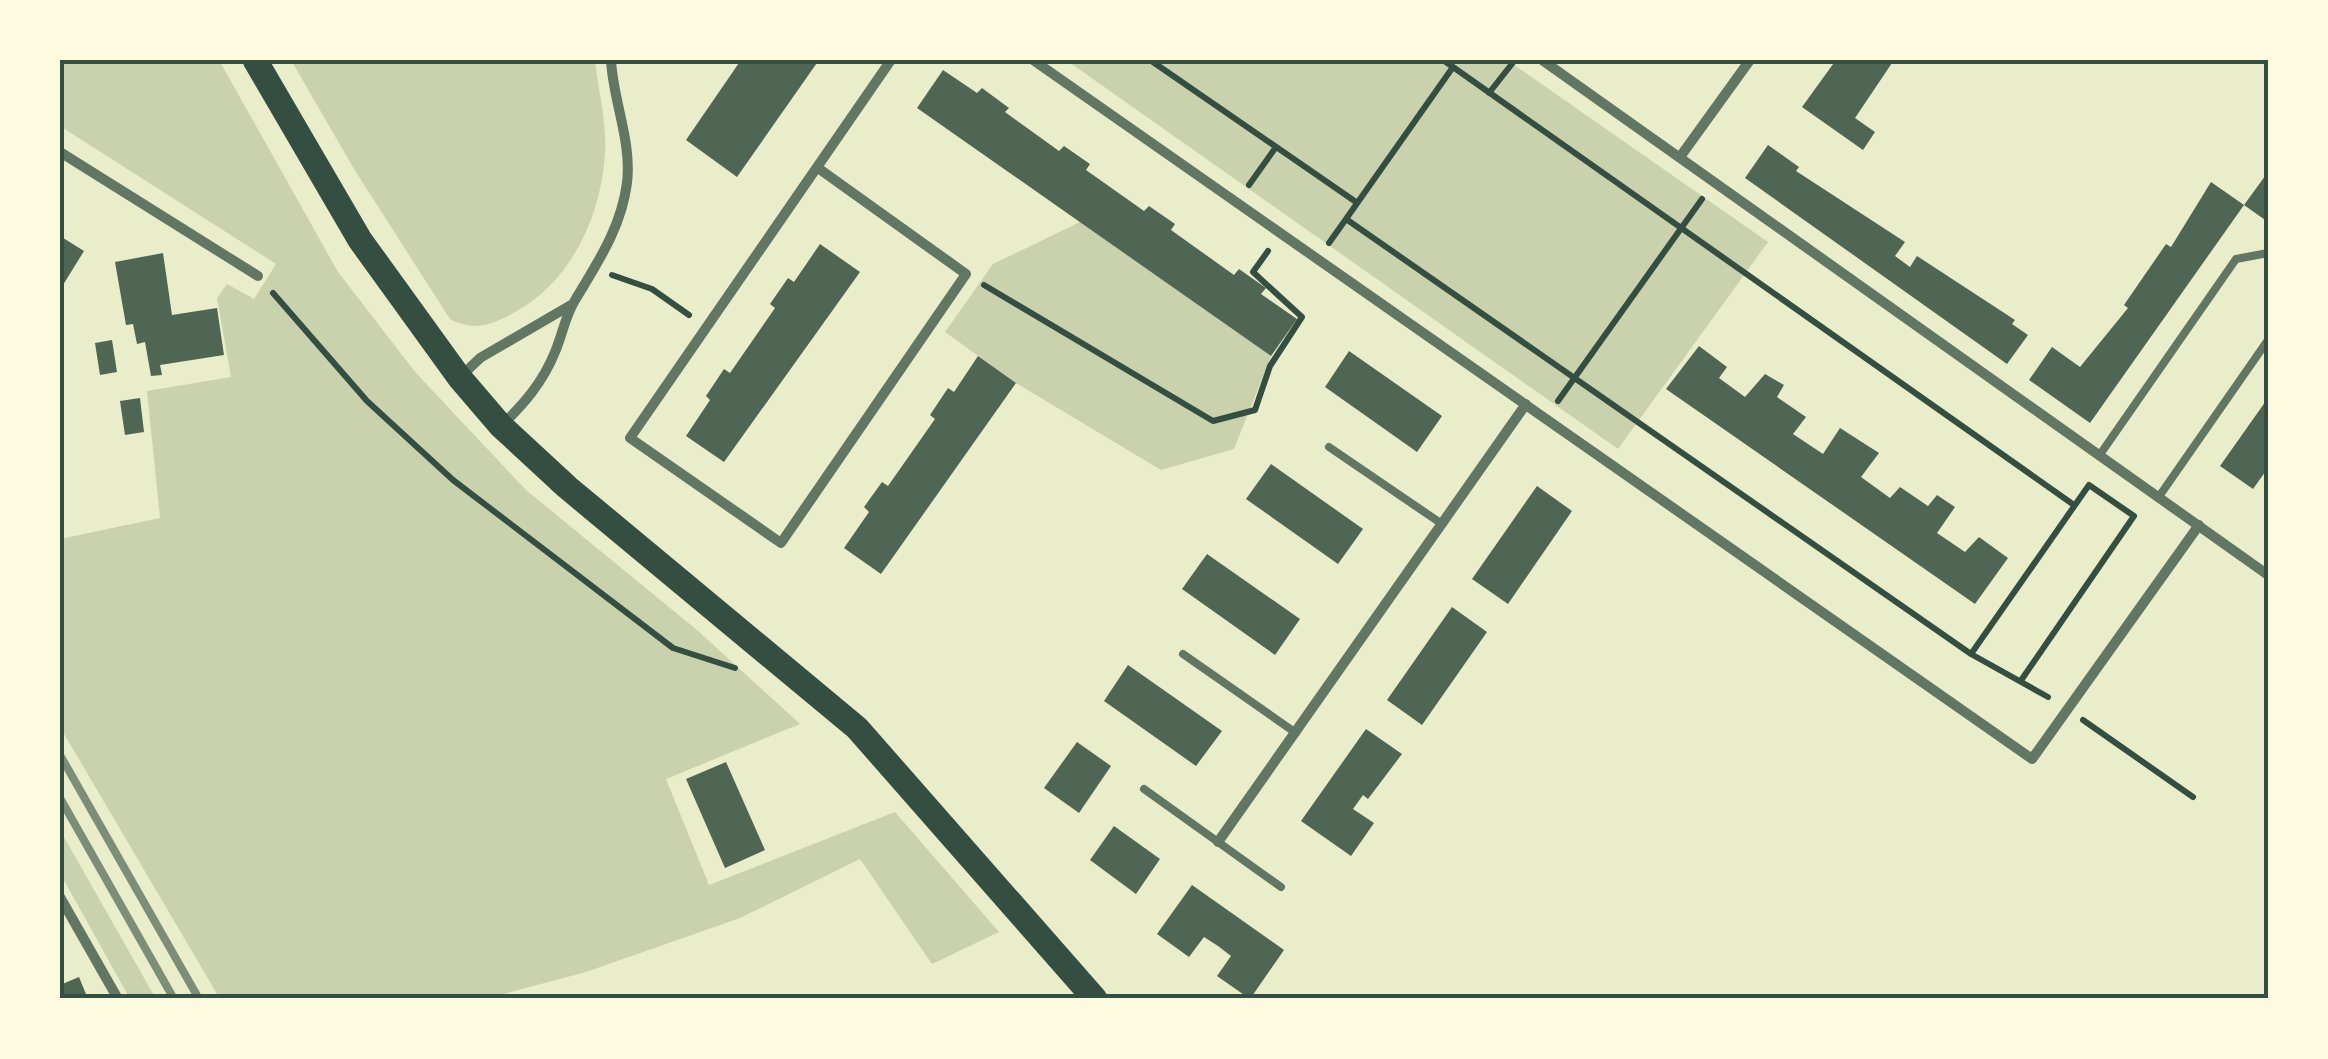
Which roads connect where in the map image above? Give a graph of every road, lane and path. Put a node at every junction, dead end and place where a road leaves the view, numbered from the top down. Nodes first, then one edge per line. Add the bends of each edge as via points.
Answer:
1 (255, 60) edge
2 (611, 60) edge
3 (891, 60) edge
4 (1033, 60) edge
5 (1150, 60) edge
6 (1443, 60) edge
7 (1515, 60) edge
8 (1542, 60) edge
9 (1750, 60) edge
10 (1453, 67) junction
11 (1489, 93) junction
12 (1276, 147) junction
13 (60, 152) edge
14 (1680, 157) junction
15 (818, 168) junction
16 (1712, 185) junction
17 (1238, 202) junction
18 (1356, 202) junction
19 (1346, 219) junction
20 (1679, 228) junction
21 (2268, 252) edge
22 (1319, 258) junction
23 (1282, 259) dead end
24 (597, 270) junction
25 (966, 274) junction
26 (258, 276) joint
27 (572, 304) junction
28 (706, 327) junction
29 (2268, 340) edge
30 (1576, 376) junction
31 (459, 377) junction
32 (1526, 404) junction
33 (1546, 418) junction
34 (501, 426) junction
35 (1329, 447) dead end
36 (2099, 456) junction
37 (2158, 498) junction
38 (2074, 506) junction
39 (1442, 524) junction
40 (2198, 526) junction
41 (2268, 575) edge
42 (1183, 654) dead end
43 (1971, 654) junction
44 (753, 674) dead end
45 (2022, 680) junction
46 (2067, 709) junction
47 (1296, 733) junction
48 (1144, 788) dead end
49 (2192, 797) dead end
50 (1218, 842) junction
51 (1280, 887) dead end
52 (60, 897) edge
53 (118, 999) edge
54 (1096, 999) edge

1 - 31 main road via 360,240
2 - 24 street via 627,181
3 - 15 street
4 - 17 street
5 - 12 path
6 - 10 path
7 - 11 path
8 - 14 street
9 - 14 street
10 - 11 path
10 - 18 path
11 - 20 path
12 - 17 path
12 - 18 path
13 - 26 street
14 - 16 street
15 - 25 street
15 - 28 street
16 - 20 path
16 - 36 street
17 - 22 street
18 - 19 path
19 - 22 path
19 - 30 path
20 - 30 path
20 - 38 path
21 - 36 lane via 2236,259
22 - 32 street
23 - 25 path via 1268,250 1253,272 1302,318 1270,366 1255,410 1213,421
24 - 27 street
24 - 28 path via 652,289
25 - 28 street via 781,544 630,438
26 - 44 path via 366,402 452,480 672,648
27 - 31 street
27 - 34 street via 530,400
29 - 37 lane
30 - 33 path
30 - 43 path
31 - 34 main road
32 - 33 street
32 - 39 street
33 - 46 street via 2032,759
34 - 54 main road via 857,728
35 - 39 lane
36 - 37 street
37 - 40 street
38 - 43 path
38 - 45 path via 2089,485 2134,516
39 - 47 street
40 - 41 street
40 - 46 street
42 - 47 lane
43 - 45 path
45 - 46 path
46 - 49 path
47 - 50 street
48 - 50 lane
50 - 51 lane
52 - 53 street

